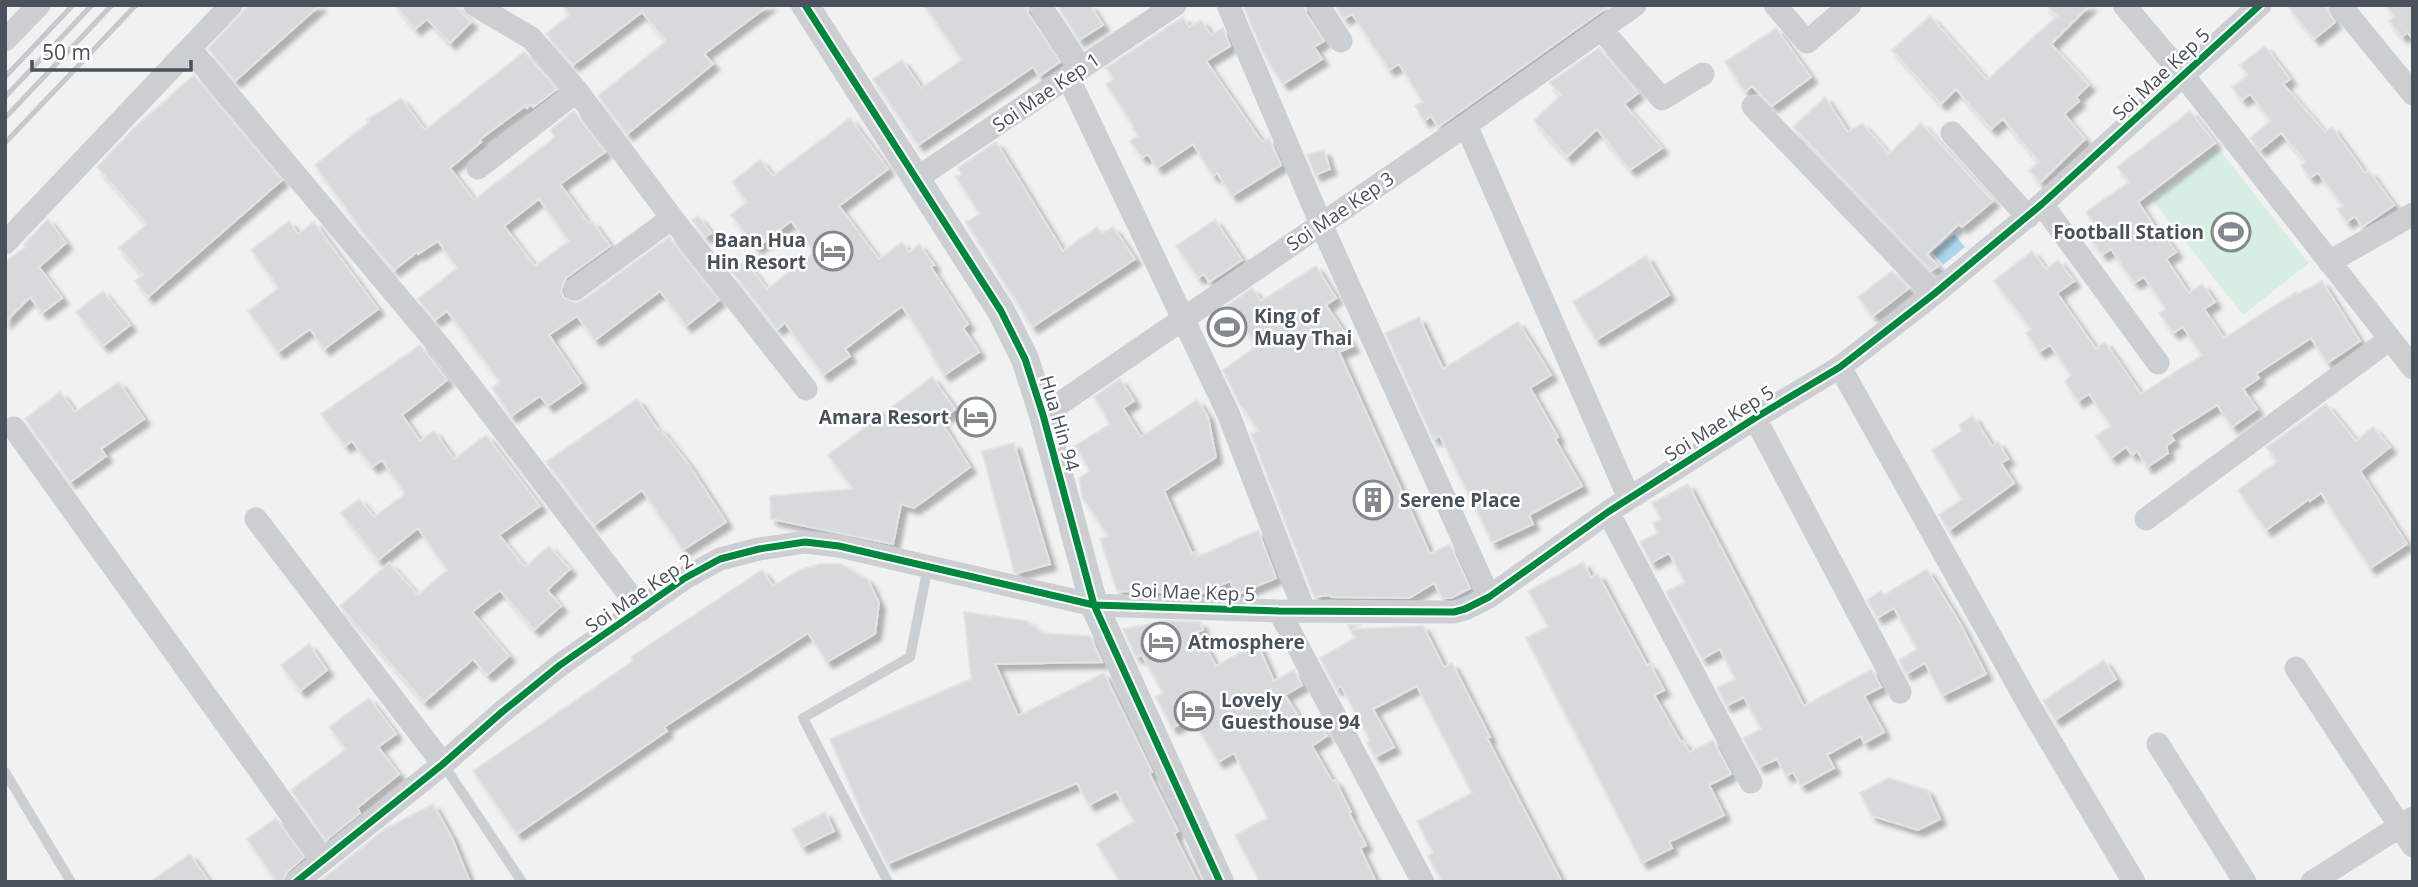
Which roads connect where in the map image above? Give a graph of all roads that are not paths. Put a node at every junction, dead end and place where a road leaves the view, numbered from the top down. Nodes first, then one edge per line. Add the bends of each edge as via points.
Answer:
1 (39, 5) edge
2 (231, 5) edge
3 (475, 5) edge
4 (805, 5) edge
5 (1040, 5) edge
6 (1228, 5) edge
7 (1318, 5) edge
8 (1635, 5) edge
9 (1775, 5) edge
10 (1850, 5) edge
11 (2124, 5) edge
12 (2260, 5) edge
13 (2340, 5) edge
14 (1167, 7) edge
15 (1601, 29) junction
16 (5, 40) edge
17 (1341, 41) dead end
18 (190, 48) junction
19 (1074, 72) junction
20 (1703, 74) dead end
21 (2183, 75) junction
22 (577, 91) junction
23 (2413, 94) edge
24 (1753, 106) dead end
25 (1466, 125) junction
26 (1952, 133) dead end
27 (478, 168) dead end
28 (917, 178) junction
29 (2035, 211) junction
30 (2413, 214) edge
31 (672, 218) junction
32 (1321, 224) junction
33 (5, 243) edge
34 (2329, 262) junction
35 (575, 289) dead end
36 (1934, 294) junction
37 (1182, 319) junction
38 (2390, 339) junction
39 (2158, 363) dead end
40 (1840, 367) junction
41 (2413, 368) edge
42 (806, 389) dead end
43 (1044, 415) junction
44 (1755, 418) junction
45 (14, 428) dead end
46 (1629, 498) junction
47 (1608, 512) junction
48 (256, 519) dead end
49 (2146, 519) dead end
50 (928, 566) junction
51 (1489, 597) junction
52 (1094, 605) junction
53 (641, 610) junction
54 (1304, 610) junction
55 (1279, 611) junction
56 (2295, 668) dead end
57 (1900, 692) dead end
58 (2158, 744) dead end
59 (443, 764) junction
60 (5, 772) edge
61 (1751, 782) dead end
62 (2406, 822) edge
63 (2413, 846) edge
64 (323, 859) junction
65 (71, 882) edge
66 (296, 882) edge
67 (522, 882) edge
68 (888, 882) edge
69 (1220, 882) edge
70 (1423, 882) edge
71 (2134, 882) edge
72 (2245, 882) edge
73 (2312, 882) edge

1 - 16 street
2 - 18 street
3 - 22 street via 531,38
4 - 28 street, Hua Hin 94
5 - 19 street
6 - 32 street
7 - 17 street
8 - 15 street, Soi Mae Kep 3
9 - 10 street via 1807,42
11 - 21 street
12 - 21 street, Soi Mae Kep 5
13 - 23 street
14 - 19 street, Soi Mae Kep 1
15 - 20 street via 1662,99
15 - 25 street, Soi Mae Kep 3
18 - 33 street
18 - 53 street via 445,354
19 - 28 street, Soi Mae Kep 1
19 - 37 street
21 - 29 street, Soi Mae Kep 5
21 - 34 street
22 - 27 street
22 - 31 street
24 - 36 street
25 - 32 street, Soi Mae Kep 3
25 - 46 street
26 - 29 street
28 - 43 street, Hua Hin 94 via 1002,312 1025,359
29 - 36 street, Soi Mae Kep 5
29 - 39 street
30 - 34 street
31 - 35 street
31 - 42 street
32 - 37 street, Soi Mae Kep 3
32 - 51 street
34 - 38 street
36 - 40 street, Soi Mae Kep 5
37 - 43 street, Soi Mae Kep 3
37 - 54 street via 1228,413
38 - 41 street
38 - 49 street
40 - 44 street, Soi Mae Kep 5
40 - 71 street via 2030,707
43 - 52 street, Hua Hin 94
44 - 46 street, Soi Mae Kep 5
44 - 57 street
45 - 64 street
46 - 47 street, Soi Mae Kep 5
47 - 51 street, Soi Mae Kep 5
47 - 61 street
48 - 59 street
50 - 52 street, Soi Mae Kep 2
50 - 53 street, Soi Mae Kep 2 via 805,542 759,549 720,559
50 - 68 lane via 910,657 803,718
51 - 54 street, Soi Mae Kep 5 via 1454,612
52 - 55 street, Soi Mae Kep 5
52 - 69 street, Hua Hin 94
53 - 59 street, Soi Mae Kep 2 via 560,665
54 - 55 street, Soi Mae Kep 5
55 - 70 street
56 - 62 street
58 - 72 street
59 - 64 street, Soi Mae Kep 2
59 - 67 lane
60 - 65 lane
62 - 63 street
62 - 73 street
64 - 66 street, Soi Mae Kep 2

